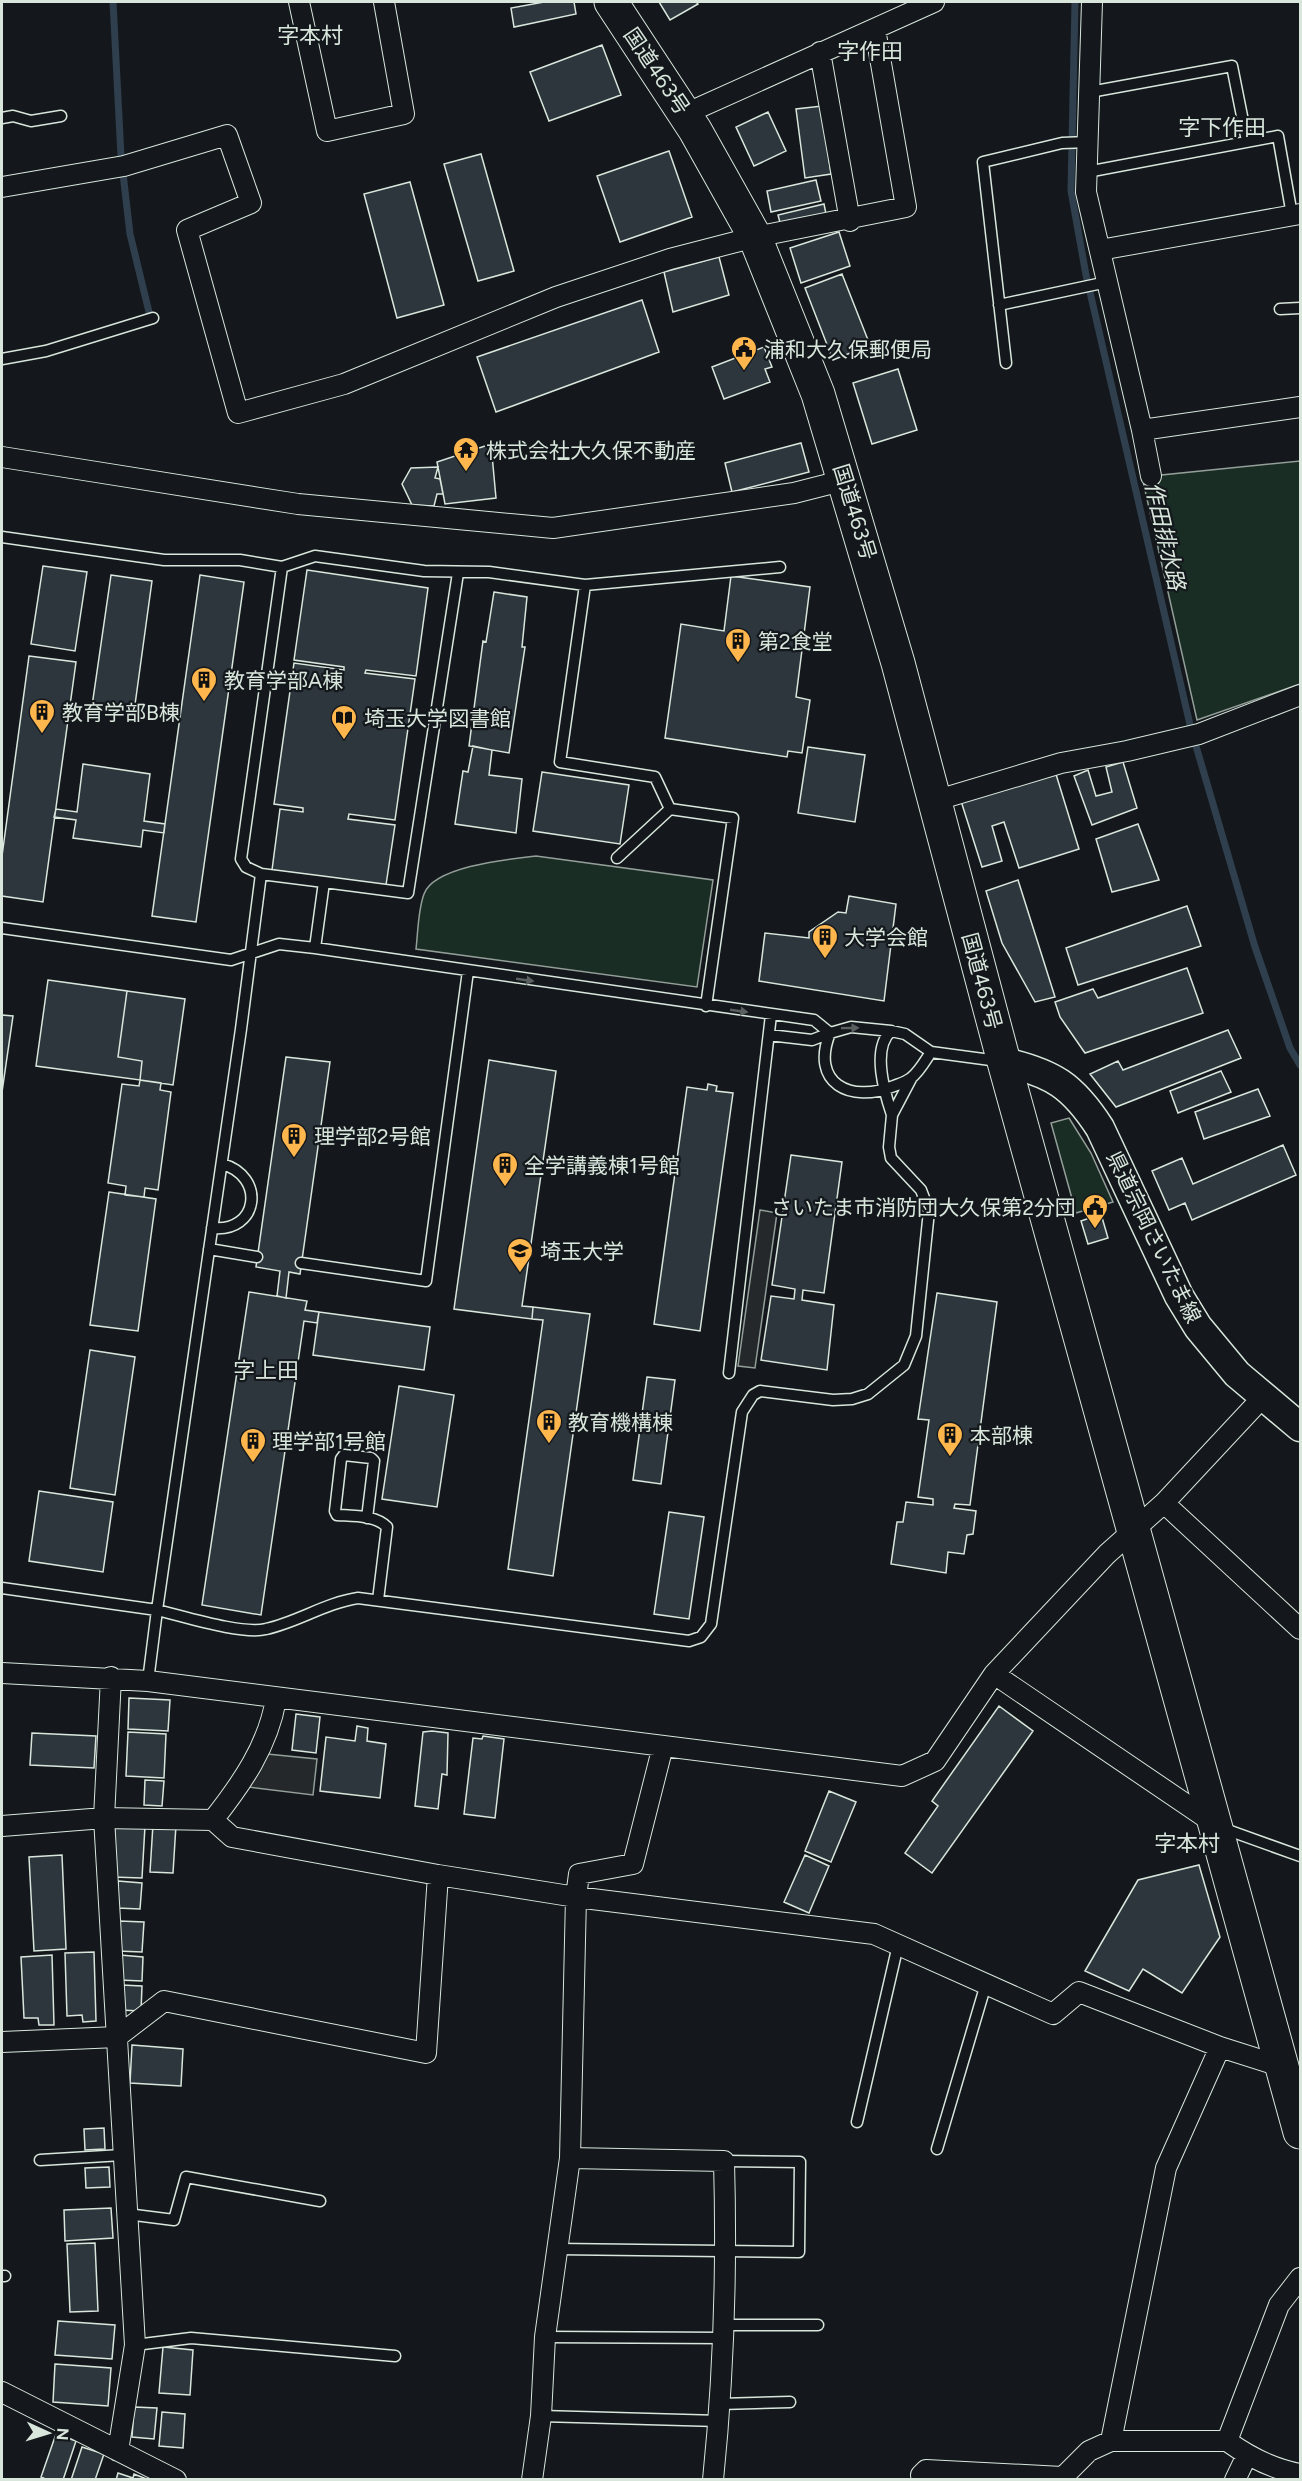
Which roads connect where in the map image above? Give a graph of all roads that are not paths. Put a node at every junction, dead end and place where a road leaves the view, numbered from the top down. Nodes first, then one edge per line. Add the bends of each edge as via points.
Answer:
1 (299, 2) edge
2 (384, 2) edge
3 (610, 2) edge
4 (934, 2) edge
5 (1092, 2) edge
6 (874, 29) junction
7 (820, 52) junction
8 (1090, 92) junction
9 (686, 114) junction
10 (62, 116) dead end
11 (2, 118) edge
12 (1248, 141) junction
13 (1083, 142) junction
14 (1087, 172) junction
15 (2, 187) edge
16 (1296, 215) edge
17 (850, 220) junction
18 (755, 237) junction
19 (1100, 250) junction
20 (1101, 283) junction
21 (999, 304) junction
22 (1300, 308) edge
23 (1280, 309) dead end
24 (153, 318) dead end
25 (2, 359) edge
26 (1006, 363) dead end
27 (1300, 406) edge
28 (1142, 430) junction
29 (2, 457) edge
30 (1151, 476) dead end
31 (845, 480) junction
32 (2, 537) edge
33 (282, 567) junction
34 (780, 567) dead end
35 (458, 573) junction
36 (585, 585) junction
37 (1300, 695) edge
38 (934, 801) junction
39 (670, 809) junction
40 (617, 858) dead end
41 (261, 874) junction
42 (324, 882) junction
43 (2, 928) edge
44 (315, 948) junction
45 (250, 954) junction
46 (468, 971) junction
47 (706, 1006) junction
48 (771, 1015) junction
49 (891, 1031) junction
50 (830, 1033) junction
51 (769, 1035) junction
52 (931, 1052) junction
53 (1004, 1062) junction
54 (911, 1079) junction
55 (883, 1090) junction
56 (892, 1115) junction
57 (222, 1164) junction
58 (212, 1228) junction
59 (209, 1249) junction
60 (257, 1257) dead end
61 (301, 1263) dead end
62 (729, 1373) dead end
63 (1262, 1398) junction
64 (1300, 1427) edge
65 (1164, 1503) junction
66 (367, 1518) junction
67 (1135, 1531) junction
68 (2, 1588) edge
69 (378, 1600) junction
70 (157, 1610) junction
71 (1300, 1629) edge
72 (2, 1672) edge
73 (994, 1674) junction
74 (111, 1677) junction
75 (148, 1681) junction
76 (276, 1699) junction
77 (663, 1746) junction
78 (104, 1818) junction
79 (213, 1820) junction
80 (2, 1826) edge
81 (1217, 1826) junction
82 (1300, 1856) edge
83 (438, 1875) junction
84 (576, 1897) junction
85 (898, 1945) junction
86 (986, 1984) junction
87 (117, 2037) junction
88 (2, 2042) edge
89 (1220, 2046) junction
90 (1283, 2067) junction
91 (857, 2122) dead end
92 (1300, 2132) edge
93 (937, 2149) dead end
94 (122, 2155) junction
95 (570, 2158) junction
96 (39, 2160) dead end
97 (724, 2161) junction
98 (320, 2201) dead end
99 (127, 2214) junction
100 (556, 2249) junction
101 (727, 2250) junction
102 (1300, 2278) edge
103 (818, 2325) dead end
104 (725, 2331) junction
105 (545, 2337) junction
106 (135, 2345) junction
107 (395, 2356) dead end
108 (2, 2392) edge
109 (790, 2402) dead end
110 (720, 2413) junction
111 (541, 2416) junction
112 (1111, 2441) junction
113 (1227, 2441) junction
114 (118, 2451) junction
115 (1247, 2455) junction
116 (1300, 2474) edge
117 (1061, 2478) edge
118 (176, 2480) edge
119 (532, 2480) edge
120 (713, 2480) edge
121 (922, 2480) edge
122 (1235, 2480) edge

1 - 2 street via 327,131 404,114
3 - 9 highway, 国道463号
4 - 6 street
5 - 8 street
6 - 7 street
6 - 17 street via 906,207
7 - 9 street
7 - 17 street
8 - 12 lane via 1232,66
8 - 13 street
9 - 18 highway, 国道463号
10 - 11 lane
12 - 14 lane
12 - 16 lane via 1278,136
13 - 14 street
13 - 21 lane via 1062,143 983,162
14 - 19 street via 1086,192
15 - 18 street via 124,165 227,135 251,203 188,230 238,414 344,384 556,297 670,259
16 - 19 street
17 - 18 street
18 - 31 highway, 国道463号 via 818,394
19 - 20 street
20 - 21 lane
20 - 28 street
21 - 26 lane
22 - 23 lane
24 - 25 lane via 46,351
27 - 28 street
28 - 30 street
29 - 31 street via 297,504 553,528 794,493
31 - 38 highway, 国道463号
32 - 33 lane via 164,560 240,560
33 - 35 lane via 315,556
33 - 41 lane via 241,859 246,867
34 - 36 lane
35 - 36 lane via 489,572
35 - 42 lane via 408,893
36 - 39 lane via 560,762 655,777
37 - 38 street via 1194,736 1061,763
38 - 53 highway, 国道463号
39 - 40 lane
39 - 47 lane via 733,818
41 - 42 lane
41 - 45 lane
42 - 44 lane
43 - 45 lane via 231,960
44 - 45 lane via 279,944
44 - 46 lane
45 - 57 lane
46 -> 47 lane
46 - 61 lane via 426,1281
47 -> 48 lane
48 - 50 lane via 814,1020
48 - 51 lane
50 -> 49 lane via 851,1027
49 - 52 lane via 906,1034
49 - 55 lane via 883,1043
50 - 51 lane via 812,1040
50 - 55 lane via 824,1054 829,1077 852,1092
51 - 62 lane
52 - 53 lane
52 - 54 lane
53 - 63 main road, 県道宗岡さいたま線 via 1048,1075 1065,1084 1084,1103 1122,1171 1183,1304 1214,1349
53 - 67 highway, 国道463号
54 - 55 lane
54 - 56 lane
55 - 56 lane
56 - 69 lane via 891,1158 921,1190 929,1211 916,1336 904,1365 868,1394 833,1400 760,1391 746,1402 707,1631 689,1641
57 - 58 lane
57 - 58 lane via 234,1167 246,1177 252,1191 249,1213 239,1225
58 - 59 lane
59 - 60 lane
59 - 70 lane
63 - 64 main road, 県道宗岡さいたま線
63 - 65 street
65 - 67 street
65 - 71 street
66 - 66 lane via 337,1515 335,1511 340,1459 344,1455 374,1461
66 - 69 lane via 387,1527
67 - 73 street via 1107,1554
67 - 81 highway, 国道463号
68 - 70 lane
69 - 70 lane via 338,1601 266,1629 247,1630
70 - 75 lane
72 - 74 street
73 - 77 street via 935,1761 902,1776
73 - 81 street
74 - 75 street
74 - 78 street
75 - 76 street
76 - 77 street
76 - 79 street via 271,1728 238,1788
77 - 84 street via 633,1864 579,1874
78 - 79 street
78 - 80 street
78 - 87 street
79 - 83 street via 232,1837
81 - 82 lane
81 - 90 highway, 国道463号
83 - 84 street
83 - 87 street via 426,2053 164,2001
84 - 85 street via 874,1934
84 - 95 street
85 - 86 street
85 - 91 lane
86 - 89 street via 1053,2014 1079,1992
86 - 93 lane
87 - 88 street
87 - 94 street
89 - 90 street
89 - 112 street via 1166,2168
90 - 92 highway, 国道463号
94 - 96 lane
94 - 99 street
95 - 97 street
95 - 100 street
97 - 101 street
97 - 101 lane via 800,2162 799,2252
98 - 99 lane via 186,2177 174,2220
99 - 106 street
100 - 101 lane
100 - 105 street
101 - 104 street
102 - 113 street via 1279,2305
103 - 104 lane
104 - 105 lane
104 - 110 street
105 - 111 street
106 - 107 lane via 191,2338
106 - 114 street
108 - 114 street
109 - 110 lane
110 - 111 lane
110 - 120 street
111 - 119 street
112 - 113 street
112 - 117 street via 1089,2451
113 - 115 street
114 - 118 street
115 - 116 street
115 - 122 street
117 - 121 street via 926,2470

